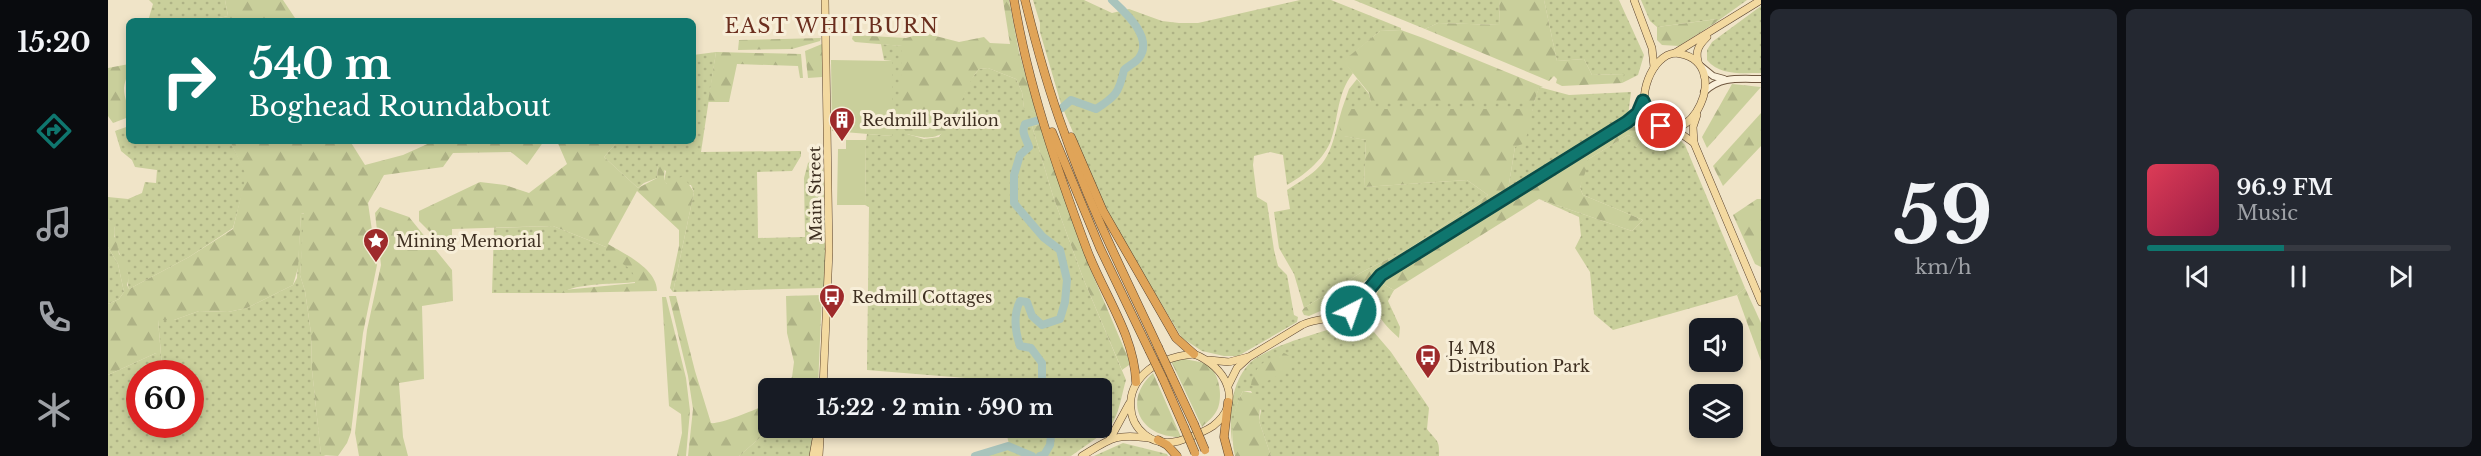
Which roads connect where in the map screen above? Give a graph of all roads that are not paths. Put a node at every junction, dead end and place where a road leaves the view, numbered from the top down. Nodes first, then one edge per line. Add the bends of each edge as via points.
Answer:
1 (825, 0) edge
2 (1015, 0) edge
3 (1025, 0) edge
4 (1634, 0) edge
5 (1761, 0) edge
6 (1715, 29) junction
7 (1648, 38) junction
8 (1673, 53) junction
9 (1699, 64) junction
10 (1651, 75) junction
11 (1761, 79) edge
12 (1728, 80) junction
13 (1047, 81) junction
14 (1703, 93) junction
15 (1643, 101) junction
16 (1699, 107) junction
17 (1627, 122) junction
18 (1661, 126) junction
19 (1673, 128) junction
20 (1694, 143) junction
21 (1372, 287) junction
22 (1360, 302) junction
23 (1761, 302) edge
24 (1369, 303) junction
25 (1352, 314) junction
26 (1194, 354) junction
27 (1249, 357) junction
28 (1209, 360) junction
29 (1167, 377) junction
30 (823, 378) edge
31 (1136, 382) junction
32 (1228, 386) junction
33 (1130, 401) junction
34 (1228, 402) junction
35 (817, 438) edge
36 (819, 438) edge
37 (1110, 439) junction
38 (1155, 439) junction
39 (1206, 453) edge
40 (1196, 454) edge
41 (813, 456) edge
42 (819, 456) edge
43 (1082, 456) edge
44 (1176, 456) edge
45 (1229, 456) edge

1 - 30 main road, Main Street via 829,251
2 - 29 highway, bridge via 1051,130 1100,248 1149,350
2 - 31 highway via 1022,50 1038,106 1088,252 1132,351
3 - 13 highway
4 - 7 main road
5 - 6 main road
6 - 8 main road
6 - 9 main road via 1699,45
7 - 8 main road via 1656,48
7 - 10 main road via 1654,64
8 - 9 main road via 1690,56
8 - 10 main road via 1660,59
9 - 12 main road via 1713,76
9 - 14 main road via 1705,75
10 - 15 main road
11 - 12 main road
12 - 14 main road via 1714,83
13 - 26 highway via 1103,211 1176,338
13 - 29 highway, bridge via 1064,134 1158,347
14 - 16 main road
15 - 17 main road via 1638,113
15 - 18 main road via 1650,117
16 - 19 main road via 1687,123
16 - 20 main road via 1693,127
17 - 18 main road
17 - 21 main road via 1381,275
18 - 19 main road
19 - 20 main road
20 - 23 main road
21 - 22 main road
21 - 24 main road
22 - 24 main road
22 - 25 main road via 1354,305
24 - 25 main road via 1374,313 1370,322 1358,324
25 - 27 main road via 1308,322
26 - 28 main road
26 - 31 main road via 1159,362
27 - 28 main road via 1229,362
27 - 32 main road via 1237,368
28 - 32 main road via 1221,371
29 - 39 highway, bridge
29 - 40 highway, bridge
31 - 33 main road
32 - 34 main road
33 - 37 main road
33 - 38 main road via 1135,424
34 - 38 main road via 1214,425 1202,432 1174,442
34 - 45 highway via 1224,436
35 - 41 main road
36 - 42 main road
37 - 38 main road via 1131,435
37 - 43 main road
38 - 44 highway

